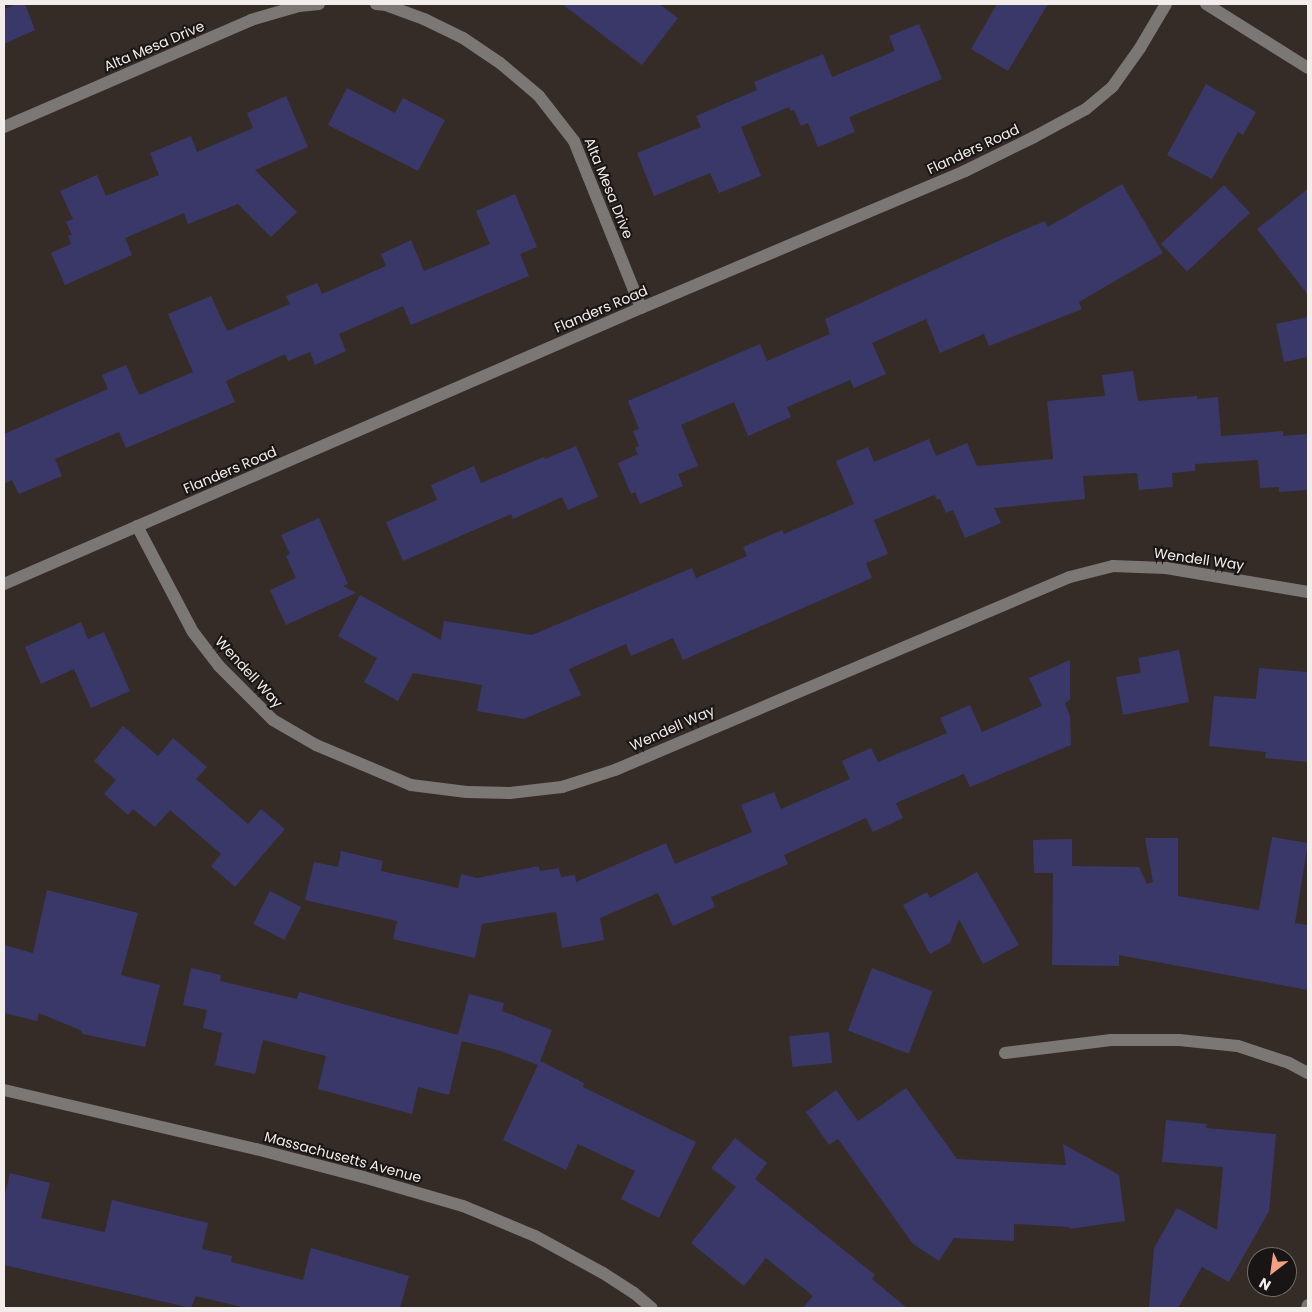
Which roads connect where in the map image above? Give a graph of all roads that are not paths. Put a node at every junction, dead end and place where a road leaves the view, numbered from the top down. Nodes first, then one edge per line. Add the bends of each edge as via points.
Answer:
1 (319, 4) edge
2 (376, 4) edge
3 (1166, 4) edge
4 (1206, 4) edge
5 (1308, 68) edge
6 (4, 127) edge
7 (641, 308) junction
8 (137, 526) junction
9 (4, 584) edge
10 (1308, 592) edge
11 (1004, 1054) dead end
12 (1308, 1073) edge
13 (4, 1090) edge
14 (652, 1308) edge

1 - 6 street, Alta Mesa Drive via 299,6 251,20
2 - 7 street, Alta Mesa Drive via 386,4 463,38 500,63 539,96 574,141
3 - 7 street, Flanders Road via 1113,86 1086,109 965,170
4 - 5 street
7 - 8 street, Flanders Road
8 - 9 street, Flanders Road
8 - 10 street, Wendell Way via 193,632 218,666 273,720 316,745 412,785 467,792 562,787 615,770 1070,576 1113,566 1166,568
11 - 12 street via 1111,1040 1179,1040 1238,1046
13 - 14 street, Massachusetts Avenue via 256,1149 463,1206 534,1236 634,1293

